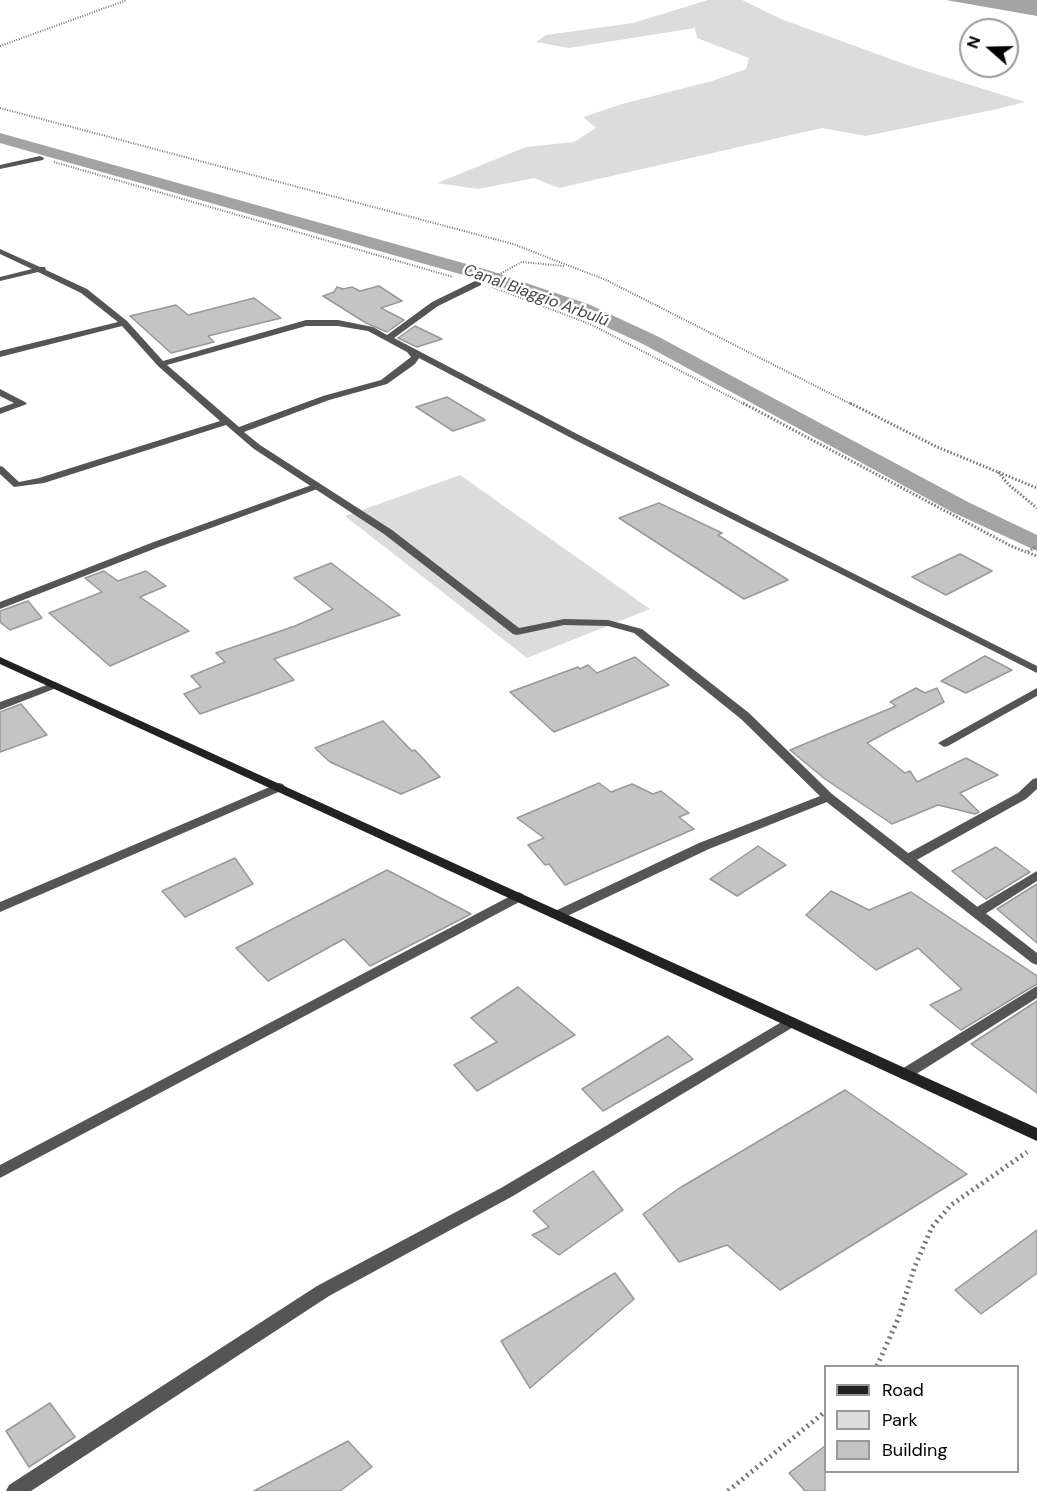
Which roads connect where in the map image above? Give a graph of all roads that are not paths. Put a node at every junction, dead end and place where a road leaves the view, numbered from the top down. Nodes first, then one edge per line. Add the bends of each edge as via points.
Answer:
1 (40, 158) road end
2 (0, 167) edge
3 (0, 250) edge
4 (42, 269) junction
5 (0, 279) edge
6 (480, 284) road end
7 (124, 323) junction
8 (388, 338) junction
9 (411, 351) junction
10 (0, 354) edge
11 (161, 364) junction
12 (0, 392) edge
13 (0, 411) edge
14 (227, 422) junction
15 (238, 431) junction
16 (0, 469) edge
17 (316, 486) junction
18 (0, 606) edge
19 (0, 660) edge
20 (1037, 670) edge
21 (55, 685) junction
22 (1037, 691) edge
23 (0, 706) edge
24 (944, 742) dead end
25 (1037, 782) edge
26 (279, 787) junction
27 (828, 797) junction
28 (908, 859) junction
29 (1037, 876) edge
30 (518, 897) junction
31 (0, 907) edge
32 (977, 913) junction
33 (558, 915) junction
34 (1037, 960) edge
35 (1037, 991) edge
36 (790, 1022) junction
37 (905, 1074) junction
38 (1037, 1135) edge
39 (0, 1172) edge
40 (15, 1491) edge

1 - 2 street
3 - 4 street
4 - 5 street
4 - 7 street via 84,291
6 - 8 street via 435,304
7 - 10 street
7 - 11 street
8 - 9 street
8 - 11 street via 370,329 338,323 306,323
9 - 15 street via 415,357 412,362 384,382 326,398
9 - 20 street
11 - 14 street
12 - 13 street via 21,404
14 - 15 street
14 - 16 street via 41,481 17,485
15 - 17 street
17 - 18 street
17 - 27 street via 388,532 517,632 564,622 608,623 638,631 745,716
19 - 21 main road
21 - 23 street
21 - 26 main road
22 - 24 street
25 - 28 street via 1022,796
26 - 30 main road
26 - 31 street
27 - 28 street
27 - 33 street via 704,846
28 - 32 street
29 - 32 street
30 - 33 main road
30 - 39 street
32 - 34 street
33 - 36 main road
35 - 37 street
36 - 37 main road
36 - 40 street via 507,1192 323,1292
37 - 38 main road

